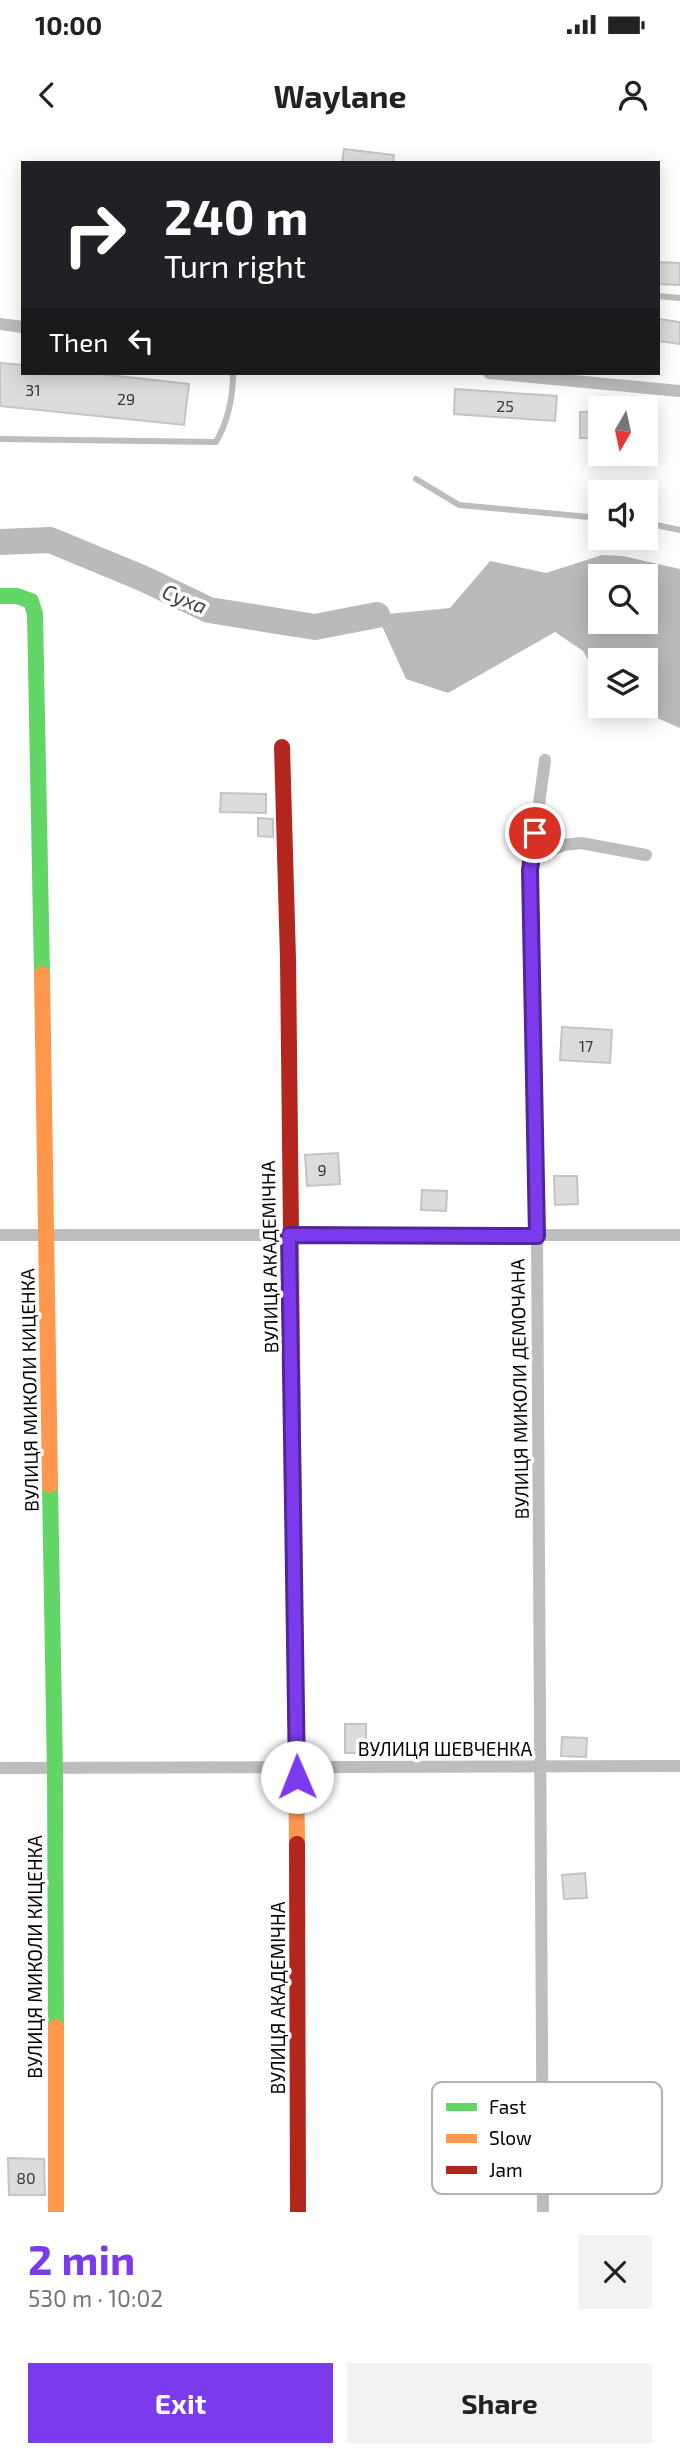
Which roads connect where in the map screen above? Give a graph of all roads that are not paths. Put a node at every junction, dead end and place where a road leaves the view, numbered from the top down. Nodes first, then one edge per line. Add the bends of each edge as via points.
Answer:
1 (660, 296) edge
2 (680, 298) edge
3 (0, 324) edge
4 (21, 327) edge
5 (233, 375) edge
6 (510, 375) edge
7 (680, 391) edge
8 (0, 439) edge
9 (415, 479) dead end
10 (588, 518) edge
11 (658, 525) edge
12 (680, 530) edge
13 (0, 596) edge
14 (282, 747) dead end
15 (545, 760) dead end
16 (646, 855) dead end
17 (532, 858) junction
18 (47, 1234) junction
19 (0, 1235) edge
20 (289, 1235) junction
21 (680, 1235) edge
22 (537, 1236) junction
23 (542, 1766) junction
24 (680, 1766) edge
25 (0, 1768) edge
26 (54, 1768) junction
27 (297, 1776) junction
28 (543, 2082) edge
29 (544, 2194) edge
30 (56, 2212) edge
31 (298, 2212) edge
32 (544, 2212) edge

1 - 2 lane
3 - 4 street
5 - 8 lane via 233,391 216,442
6 - 7 street
9 - 10 lane via 459,505
11 - 12 lane
13 - 18 street, ВУЛИЦЯ МИКОЛИ КИЦЕНКА via 31,601 35,614
14 - 20 street, ВУЛИЦЯ АКАДЕМІЧНА
15 - 17 street, ВУЛИЦЯ МИКОЛИ ДЕМОЧАНА
16 - 17 street via 581,843
17 - 22 street, ВУЛИЦЯ МИКОЛИ ДЕМОЧАНА
18 - 19 street
18 - 20 street
18 - 26 street, ВУЛИЦЯ МИКОЛИ КИЦЕНКА
20 - 22 street
20 - 27 street, ВУЛИЦЯ АКАДЕМІЧНА
21 - 22 street
22 - 23 street, ВУЛИЦЯ МИКОЛИ ДЕМОЧАНА
23 - 24 street, ВУЛИЦЯ ШЕВЧЕНКА
23 - 27 street, ВУЛИЦЯ ШЕВЧЕНКА
23 - 28 street, ВУЛИЦЯ МИКОЛИ ДЕМОЧАНА
25 - 26 street, ВУЛИЦЯ ШЕВЧЕНКА
26 - 27 street, ВУЛИЦЯ ШЕВЧЕНКА
26 - 30 street, ВУЛИЦЯ МИКОЛИ КИЦЕНКА
27 - 31 street, ВУЛИЦЯ АКАДЕМІЧНА
29 - 32 street, ВУЛИЦЯ МИКОЛИ ДЕМОЧАНА

